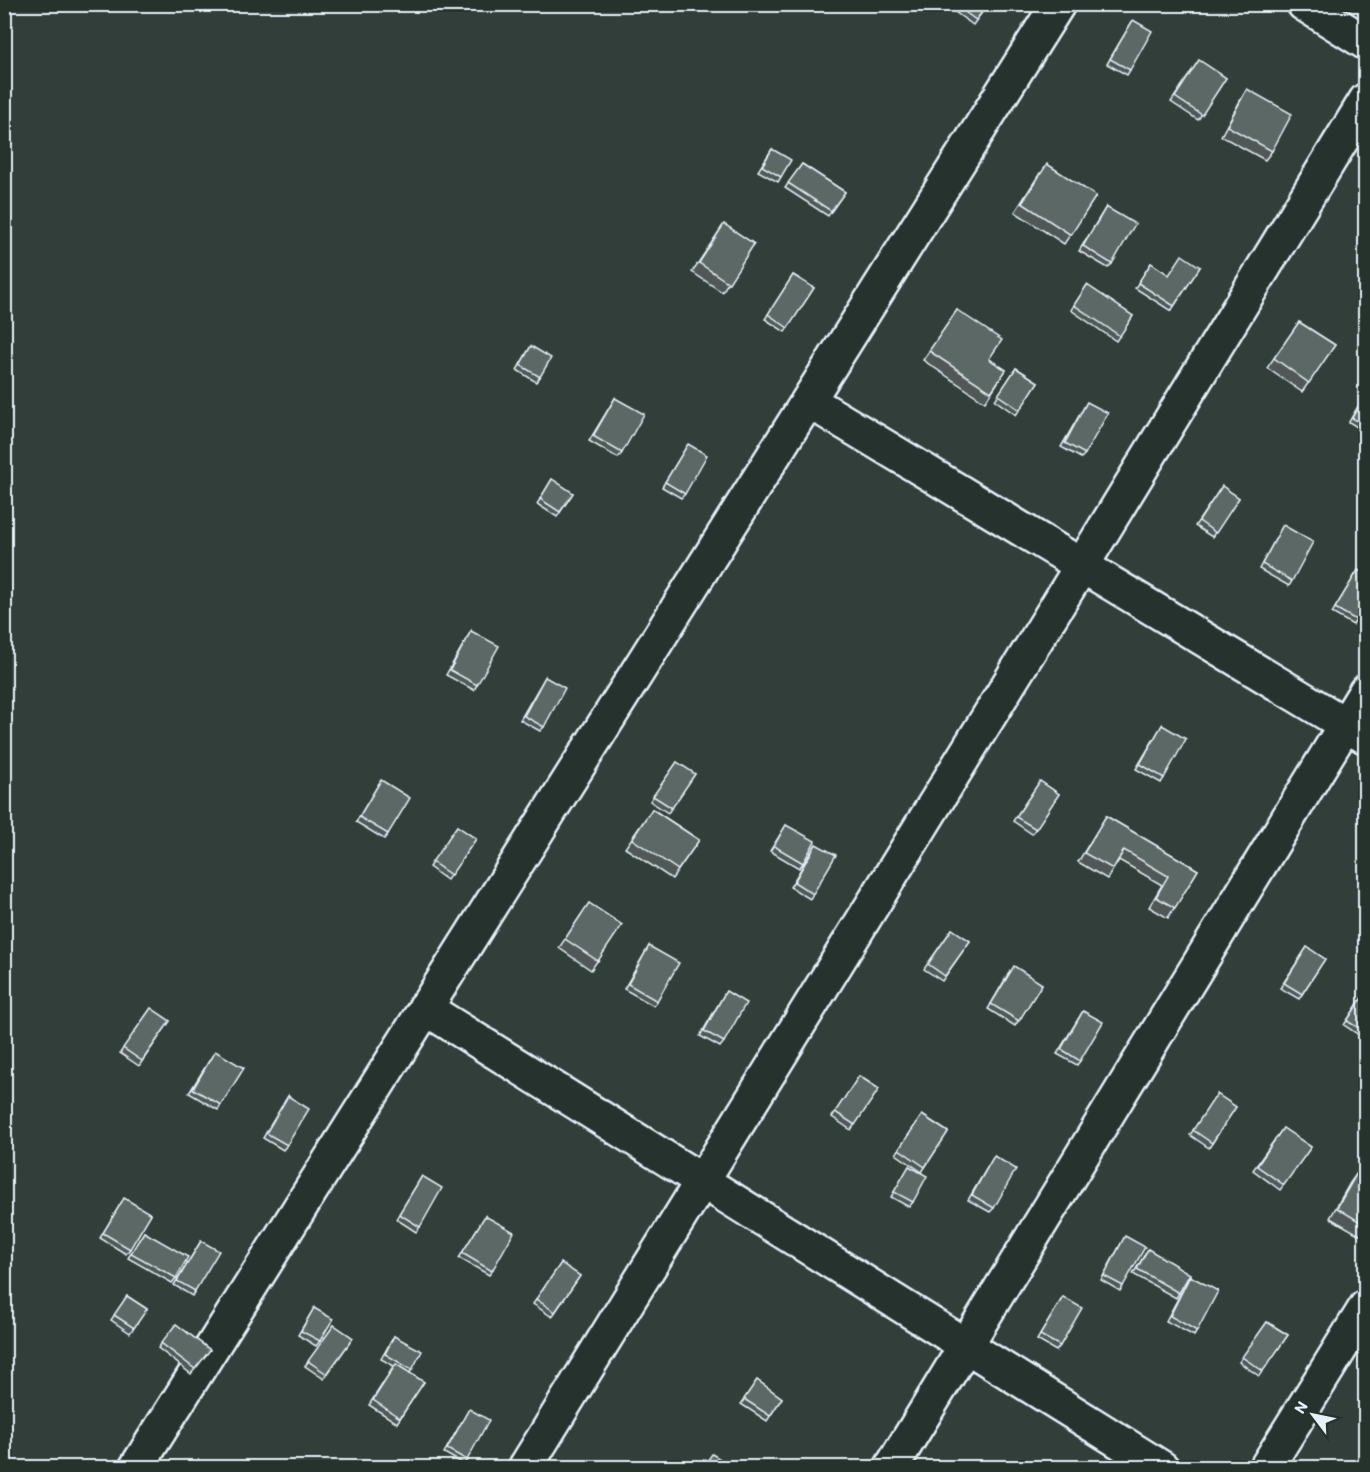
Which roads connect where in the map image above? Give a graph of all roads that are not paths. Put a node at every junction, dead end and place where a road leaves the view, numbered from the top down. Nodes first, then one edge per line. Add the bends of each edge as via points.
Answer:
1 (1058, 4) edge
2 (1304, 4) edge
3 (1365, 43) edge
4 (1365, 100) edge
5 (809, 401) junction
6 (1081, 567) junction
7 (1365, 691) edge
8 (1355, 731) edge
9 (425, 1008) junction
10 (703, 1181) junction
11 (1365, 1307) edge
12 (966, 1346) junction
13 (136, 1467) edge
14 (525, 1467) edge
15 (891, 1467) edge
16 (1162, 1467) edge
17 (1266, 1467) edge

1 - 5 street
2 - 3 street
4 - 6 street
5 - 6 street
5 - 9 street
6 - 8 street
6 - 10 street
7 - 8 street
8 - 12 street
9 - 10 street
9 - 13 street
10 - 12 street
10 - 14 street
11 - 17 street
12 - 15 street
12 - 16 street

